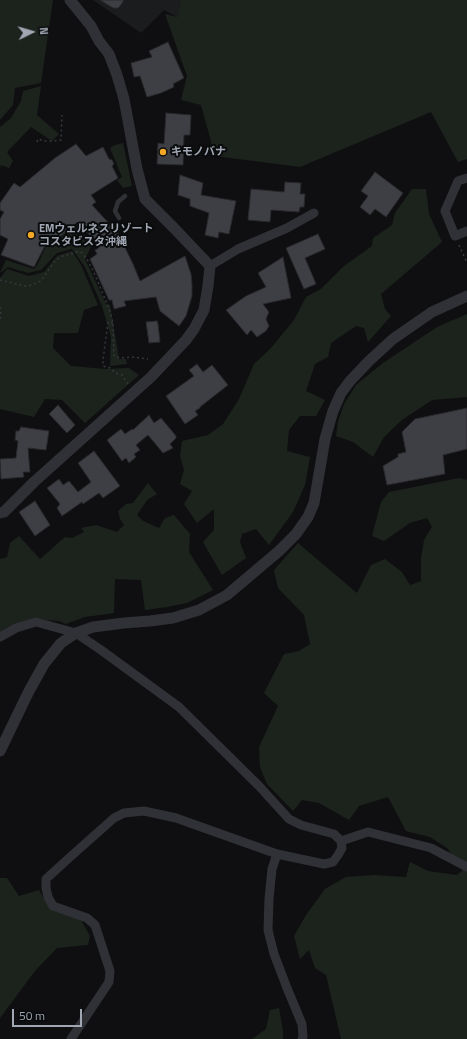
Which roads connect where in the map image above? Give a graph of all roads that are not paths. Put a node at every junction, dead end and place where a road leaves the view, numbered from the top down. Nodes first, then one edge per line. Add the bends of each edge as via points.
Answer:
1 (70, 0) edge
2 (467, 178) edge
3 (125, 196) dead end
4 (314, 213) dead end
5 (119, 218) dead end
6 (467, 231) edge
7 (210, 266) junction
8 (467, 296) edge
9 (0, 513) edge
10 (76, 633) junction
11 (0, 637) edge
12 (0, 751) edge
13 (341, 841) junction
14 (276, 854) junction
15 (467, 867) edge
16 (71, 1039) edge
17 (302, 1039) edge

1 - 7 street via 91,26 117,75 144,199
2 - 6 street via 458,181 445,211 455,236
3 - 5 lane via 118,202 115,211
4 - 7 street via 238,249
7 - 9 street via 204,310 186,340 151,377
8 - 10 street via 432,312 392,339 341,393 325,439 314,504 296,534 279,551 227,595 199,610 173,618 93,627
10 - 11 street via 36,622 16,628
10 - 12 street via 60,643 44,664
10 - 13 street via 179,707 289,818 301,825 334,834
13 - 14 street via 342,848 333,862 324,864
13 - 15 street via 368,832 431,848
14 - 16 street via 176,818 144,811 124,813 114,818 69,858 46,879 48,897 53,906 87,918 95,925 110,971 109,982
14 - 17 street via 268,899 268,930 274,954 302,1024

